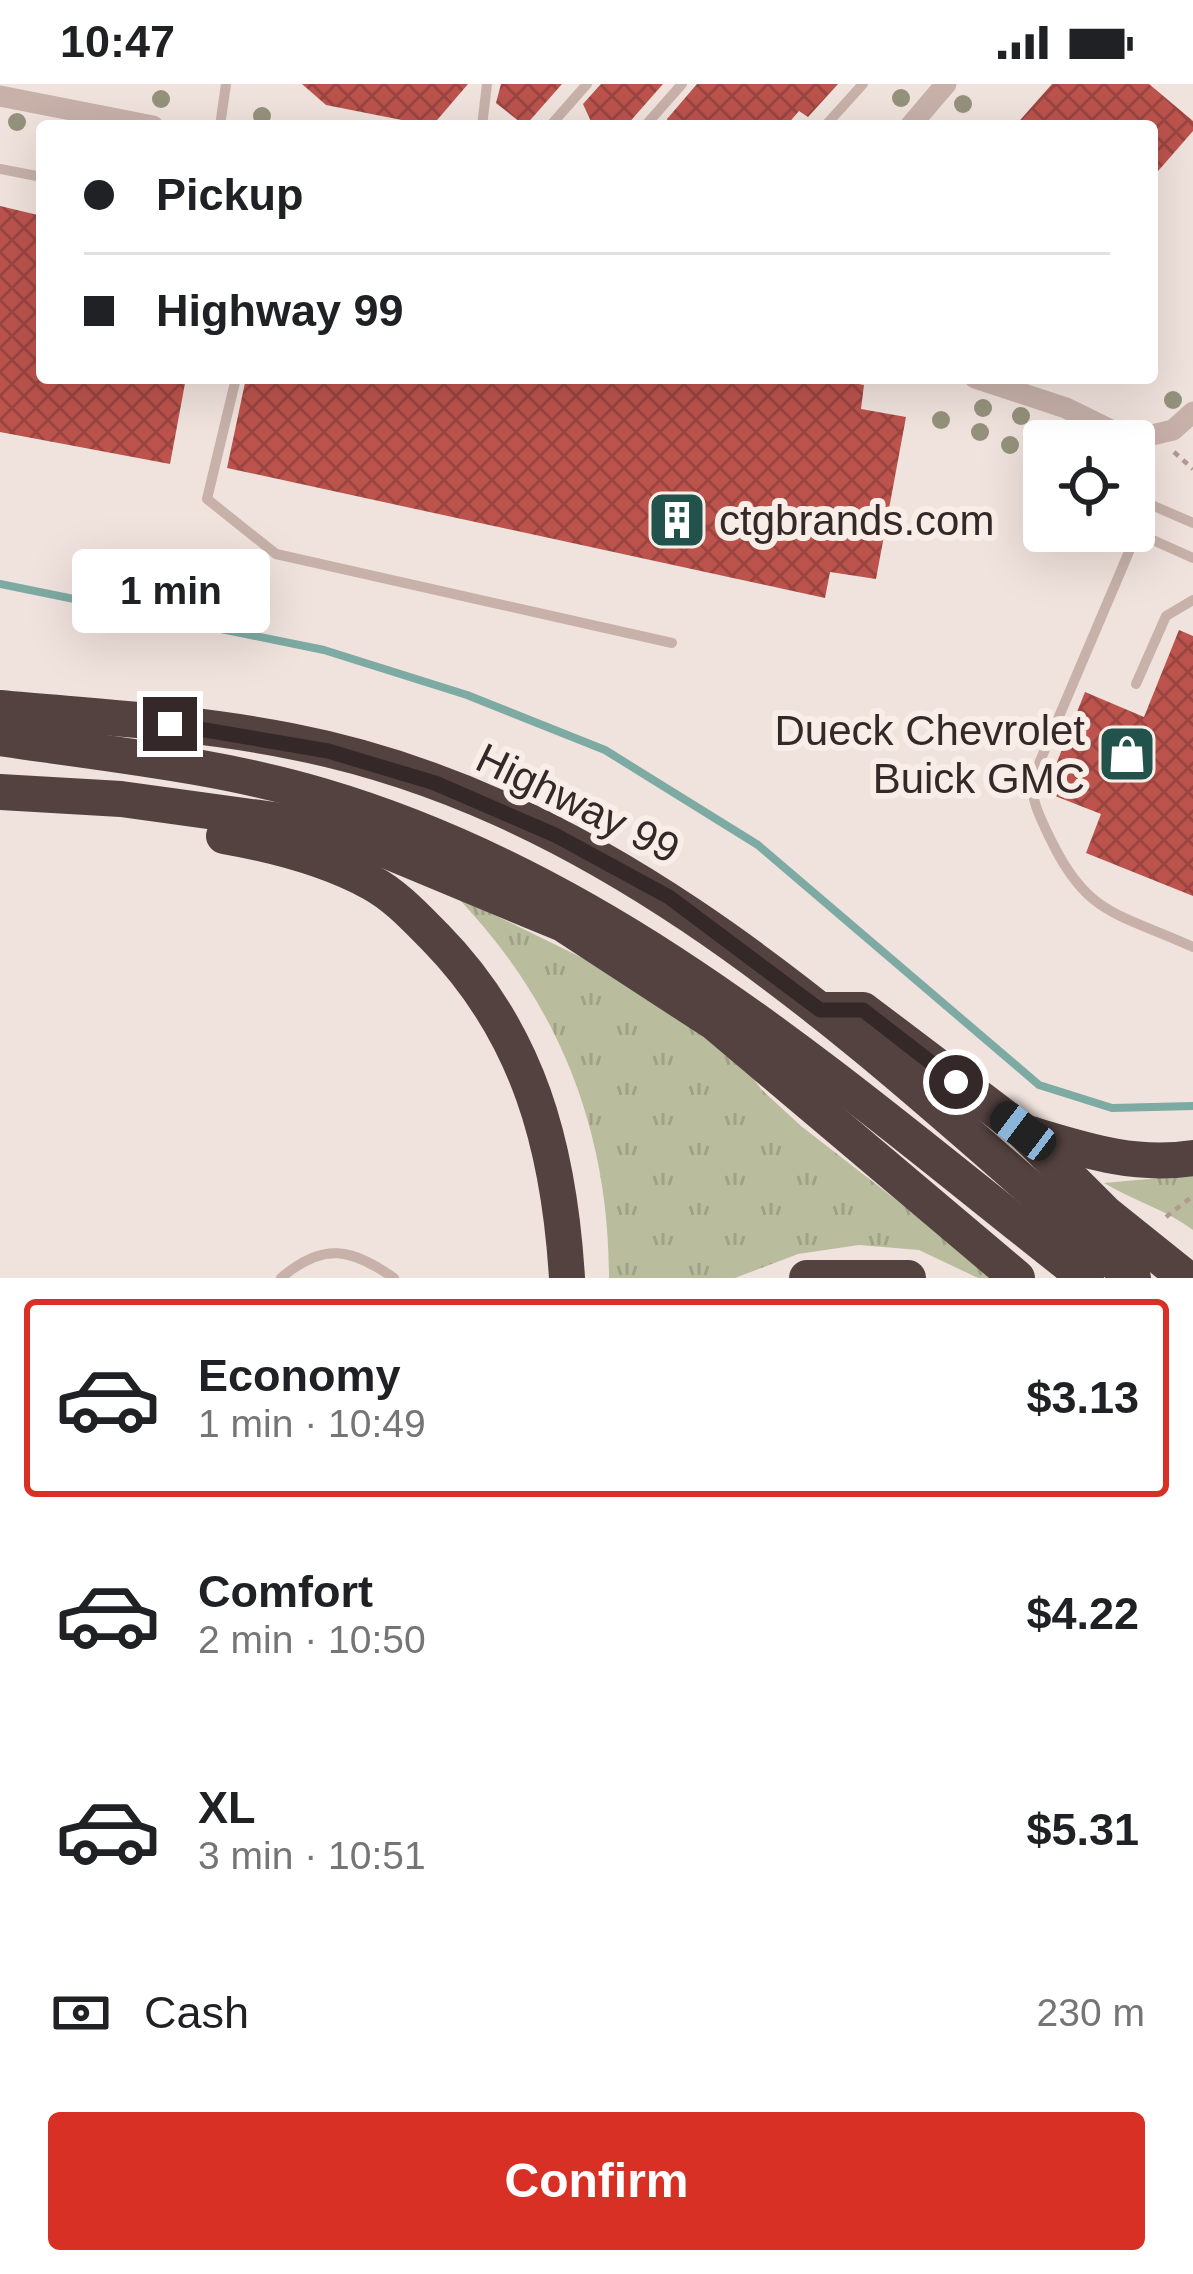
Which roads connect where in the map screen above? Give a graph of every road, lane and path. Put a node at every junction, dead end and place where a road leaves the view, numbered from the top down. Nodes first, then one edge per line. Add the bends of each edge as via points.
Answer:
1 (226, 84) edge
2 (487, 84) edge
3 (587, 84) edge
4 (682, 84) edge
5 (863, 84) edge
6 (946, 84) edge
7 (0, 96) edge
8 (122, 120) edge
9 (221, 120) edge
10 (483, 120) edge
11 (555, 120) edge
12 (650, 120) edge
13 (830, 120) edge
14 (915, 120) edge
15 (0, 169) edge
16 (36, 176) edge
17 (235, 384) edge
18 (993, 384) edge
19 (1193, 412) edge
20 (1089, 420) edge
21 (1155, 436) edge
22 (1155, 507) edge
23 (1193, 524) edge
24 (1155, 541) edge
25 (1129, 552) edge
26 (1193, 558) edge
27 (1193, 600) edge
28 (672, 643) dead end
29 (1136, 685) dead end
30 (0, 708) edge
31 (0, 738) edge
32 (0, 754) edge
33 (126, 756) junction
34 (0, 792) edge
35 (121, 800) junction
36 (1193, 947) edge
37 (820, 1010) junction
38 (1023, 1131) junction
39 (1193, 1158) edge
40 (978, 1193) junction
41 (1193, 1196) edge
42 (1166, 1217) dead end
43 (281, 1278) edge
44 (394, 1278) edge
45 (567, 1278) edge
46 (807, 1278) edge
47 (908, 1278) edge
48 (1017, 1278) edge
49 (1068, 1278) edge
50 (1086, 1278) edge
51 (1133, 1278) edge
52 (1186, 1278) edge

1 - 9 lane
2 - 10 lane
3 - 11 lane
4 - 12 lane
5 - 13 lane
6 - 14 street
7 - 8 street
15 - 16 lane
17 - 28 lane via 207,499 276,554
18 - 20 street
19 - 21 street
22 - 23 lane
24 - 26 lane
25 - 36 lane via 1032,781 1032,799 1070,880 1088,900
27 - 29 lane via 1166,616
30 - 37 highway, Highway 99 via 292,741 435,783 669,897
31 - 33 highway
32 - 33 highway
33 - 40 highway via 321,795 513,867 747,1010
34 - 35 highway
35 - 45 highway via 156,823 259,842 376,885 480,985 539,1099 562,1207
35 - 48 highway via 332,828 563,924 715,1024
37 - 38 highway via 863,1010
37 - 51 highway, Highway 99
38 - 39 highway via 1112,1159
38 - 52 highway
40 - 49 highway
40 - 50 highway
41 - 42 path
43 - 44 lane via 327,1253 357,1252
46 - 47 highway

